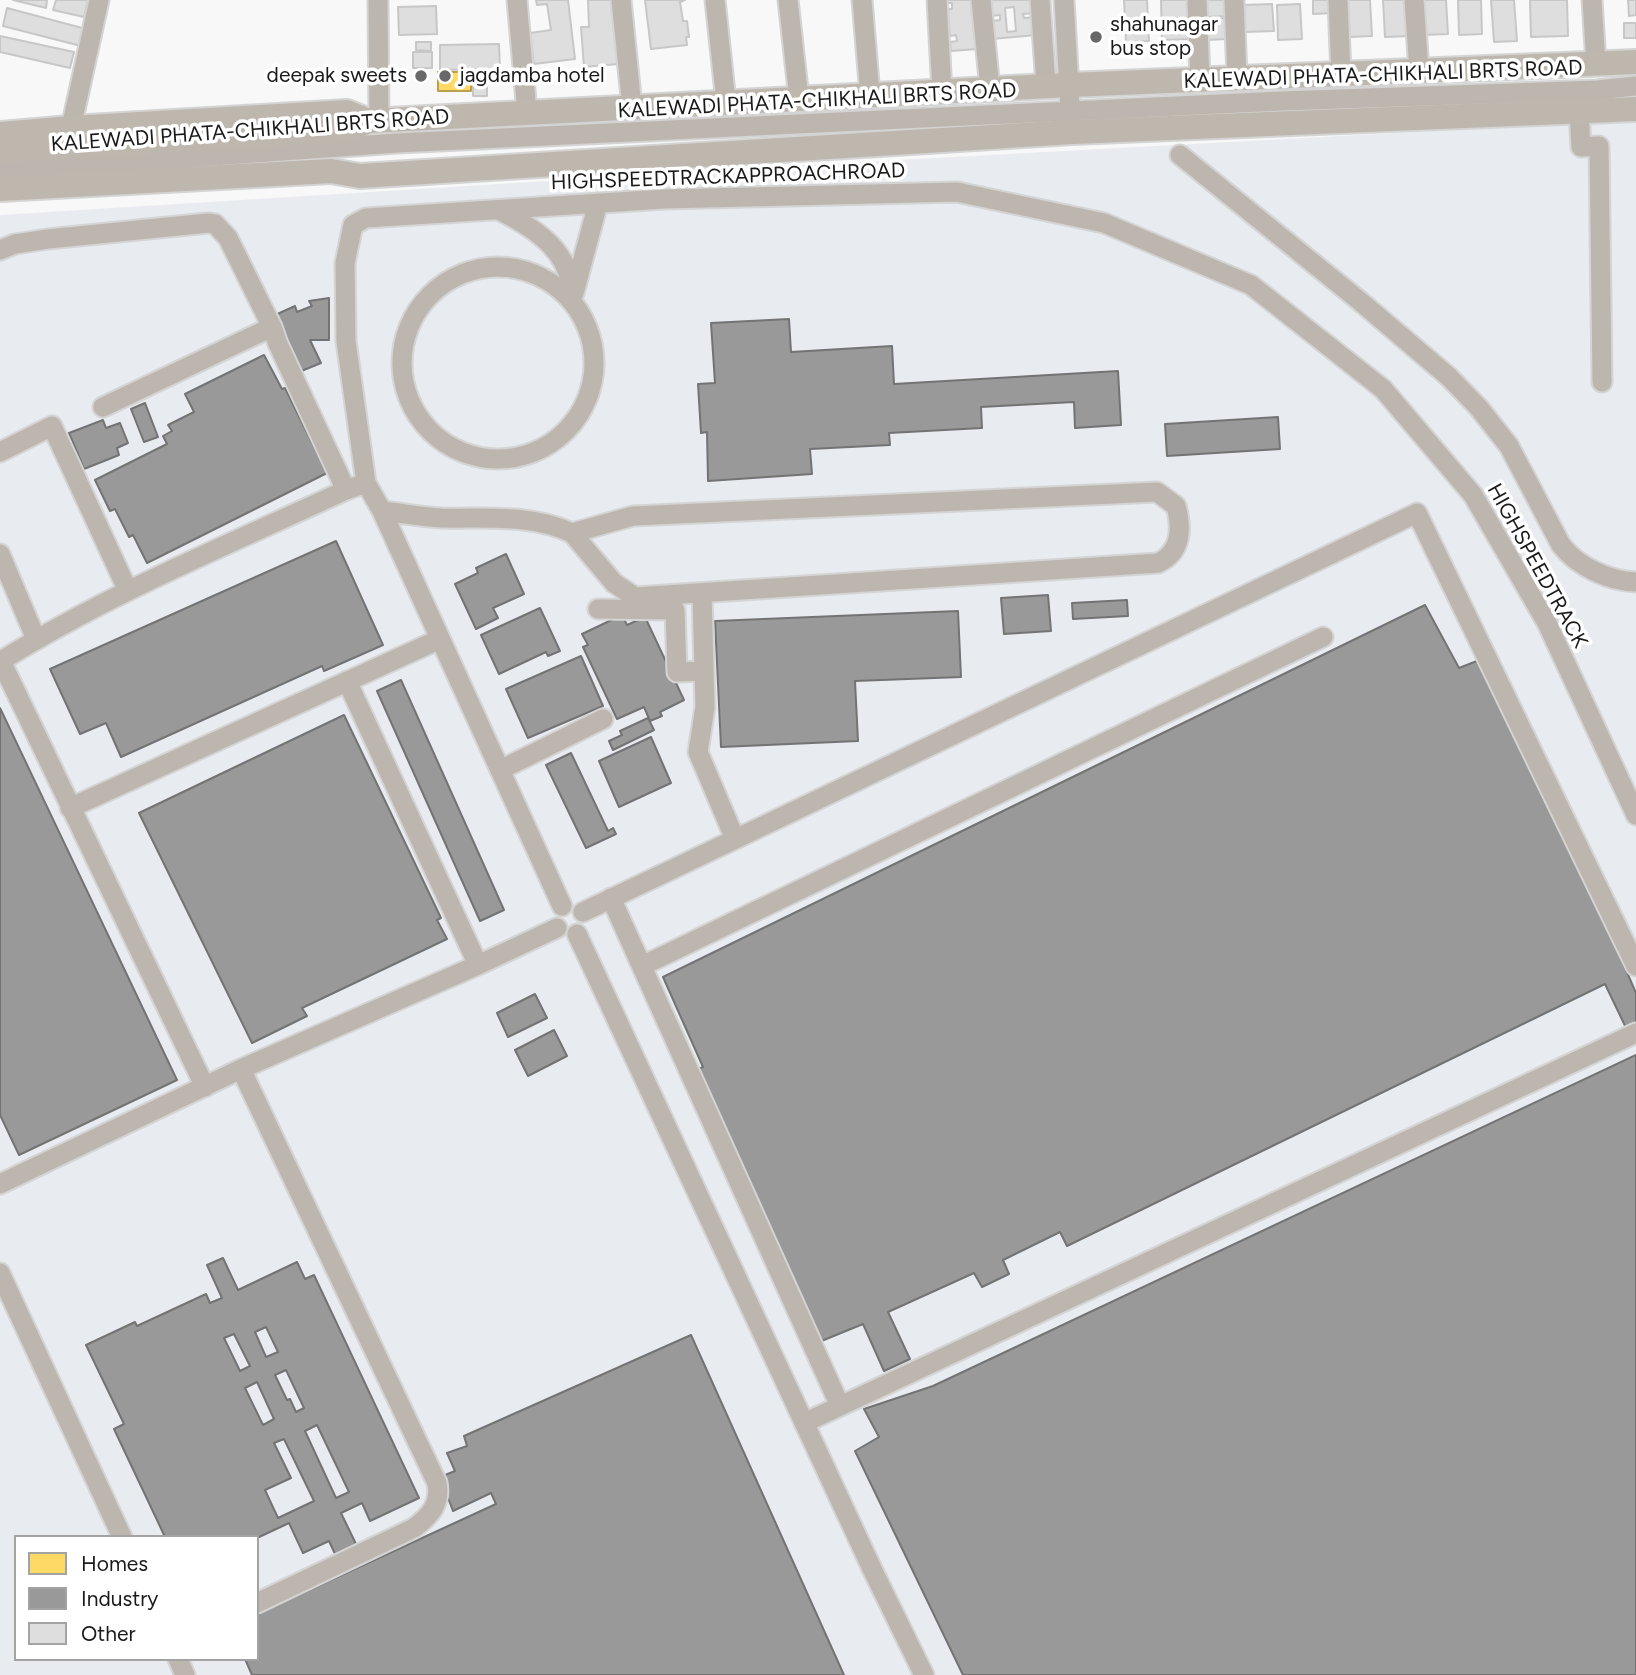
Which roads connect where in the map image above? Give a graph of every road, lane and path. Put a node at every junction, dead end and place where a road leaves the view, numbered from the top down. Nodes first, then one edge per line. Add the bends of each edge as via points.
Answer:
1 (99, 0) edge
2 (377, 0) edge
3 (517, 0) edge
4 (621, 0) edge
5 (715, 0) edge
6 (788, 0) edge
7 (862, 0) edge
8 (937, 0) edge
9 (981, 0) edge
10 (1040, 0) edge
11 (1064, 0) edge
12 (1197, 0) edge
13 (1234, 0) edge
14 (1338, 0) edge
15 (1413, 0) edge
16 (1592, 0) edge
17 (1636, 62) edge
18 (1596, 64) junction
19 (1419, 71) junction
20 (1341, 75) junction
21 (1237, 78) junction
22 (1200, 80) junction
23 (1058, 86) junction
24 (1636, 86) edge
25 (990, 89) junction
26 (942, 92) junction
27 (870, 95) junction
28 (799, 99) junction
29 (726, 103) junction
30 (632, 107) junction
31 (1636, 109) edge
32 (1579, 112) junction
33 (527, 113) junction
34 (1071, 122) junction
35 (366, 124) junction
36 (71, 128) junction
37 (0, 134) edge
38 (0, 151) edge
39 (1180, 155) dead end
40 (0, 171) edge
41 (360, 176) junction
42 (0, 189) edge
43 (0, 202) edge
44 (597, 203) junction
45 (499, 210) junction
46 (1104, 223) joint
47 (0, 250) edge
48 (572, 301) junction
49 (272, 327) junction
50 (1602, 382) dead end
51 (103, 407) dead end
52 (0, 452) edge
53 (366, 483) junction
54 (346, 490) junction
55 (382, 511) junction
56 (572, 533) junction
57 (0, 554) edge
58 (1636, 582) edge
59 (128, 591) junction
60 (702, 593) junction
61 (598, 609) dead end
62 (1323, 637) dead end
63 (36, 639) junction
64 (440, 639) junction
65 (1, 661) edge
66 (704, 671) junction
67 (347, 681) junction
68 (603, 719) dead end
69 (500, 770) junction
70 (70, 808) junction
71 (1636, 815) edge
72 (734, 839) junction
73 (611, 898) junction
74 (562, 906) junction
75 (583, 912) junction
76 (556, 928) junction
77 (577, 934) junction
78 (478, 965) junction
79 (1636, 965) edge
80 (642, 966) junction
81 (1636, 1033) edge
82 (241, 1069) junction
83 (205, 1087) junction
84 (0, 1184) edge
85 (0, 1273) edge
86 (840, 1406) junction
87 (804, 1423) junction
88 (121, 1535) edge
89 (259, 1602) edge
90 (924, 1675) edge

1 - 36 street
2 - 35 street
3 - 33 street
4 - 30 street
5 - 29 street
6 - 28 street
7 - 27 street
8 - 26 street
9 - 25 street
10 - 23 street
11 - 23 street
12 - 22 street
13 - 21 street
14 - 20 street
15 - 19 street
16 - 18 street
17 - 18 main road
18 - 19 main road
19 - 20 main road
20 - 21 main road
21 - 22 main road
22 - 23 main road
23 - 25 main road
23 - 34 street
24 - 34 street, KALEWADI PHATA-CHIKHALI BRTS ROAD via 1282,101
25 - 26 main road
26 - 27 main road
27 - 28 main road
28 - 29 main road
29 - 30 main road
30 - 33 main road
31 - 32 main road
32 - 34 main road
32 - 50 street via 1581,146 1600,146
33 - 35 main road
34 - 40 street, KALEWADI PHATA-CHIKHALI BRTS ROAD via 397,143
34 - 41 main road
35 - 36 main road via 347,112
35 - 38 main road
36 - 37 main road
39 - 58 street via 1457,385 1509,446 1569,556 1606,577
41 - 42 main road via 331,171
41 - 43 main road via 335,186
44 - 45 street, HIGHSPEEDTRACKAPPROACHROAD
44 - 46 street, HIGHSPEEDTRACKAPPROACHROAD via 957,192
44 - 48 street
45 - 48 street via 528,225 551,245 568,272
45 - 53 street, HIGHSPEEDTRACKAPPROACHROAD via 366,218 353,225 345,263 346,341
46 - 71 street, HIGHSPEEDTRACK via 1251,285 1383,389 1473,495 1547,622
47 - 49 street via 48,239 215,224 228,238
48 - 48 street via 547,280 517,268 485,268 454,277 428,297 410,324 402,356 405,388 419,417 440,440 468,455 498,460 529,455 556,441 578,418 591,390 594,359 588,329
49 - 51 street
49 - 54 street
52 - 59 street via 52,426
53 - 54 street
53 - 55 street
54 - 59 street
55 - 56 street via 555,524
55 - 64 street
56 - 60 street via 614,583 635,597
56 - 60 street via 633,516 1157,492 1176,506 1181,530 1168,558 1158,563
57 - 63 street
59 - 63 street
60 - 66 street
61 - 66 street via 675,610 677,671
62 - 80 street
63 - 65 street
64 - 67 street
64 - 69 street
65 - 70 street
66 - 72 street via 705,707 698,752
67 - 70 street
67 - 78 street
68 - 69 street
69 - 74 street
70 - 83 street
72 - 73 street
72 - 79 street via 1417,513
73 - 75 street
73 - 80 street
74 - 75 street via 577,906
74 - 76 street via 556,913
75 - 77 street via 586,923
76 - 77 street via 564,934
76 - 78 street
77 - 87 street
78 - 82 street
80 - 86 street
81 - 86 street
82 - 83 street
82 - 89 street via 439,1493 429,1516 414,1528
83 - 84 street
85 - 88 street
86 - 87 street
87 - 90 street

